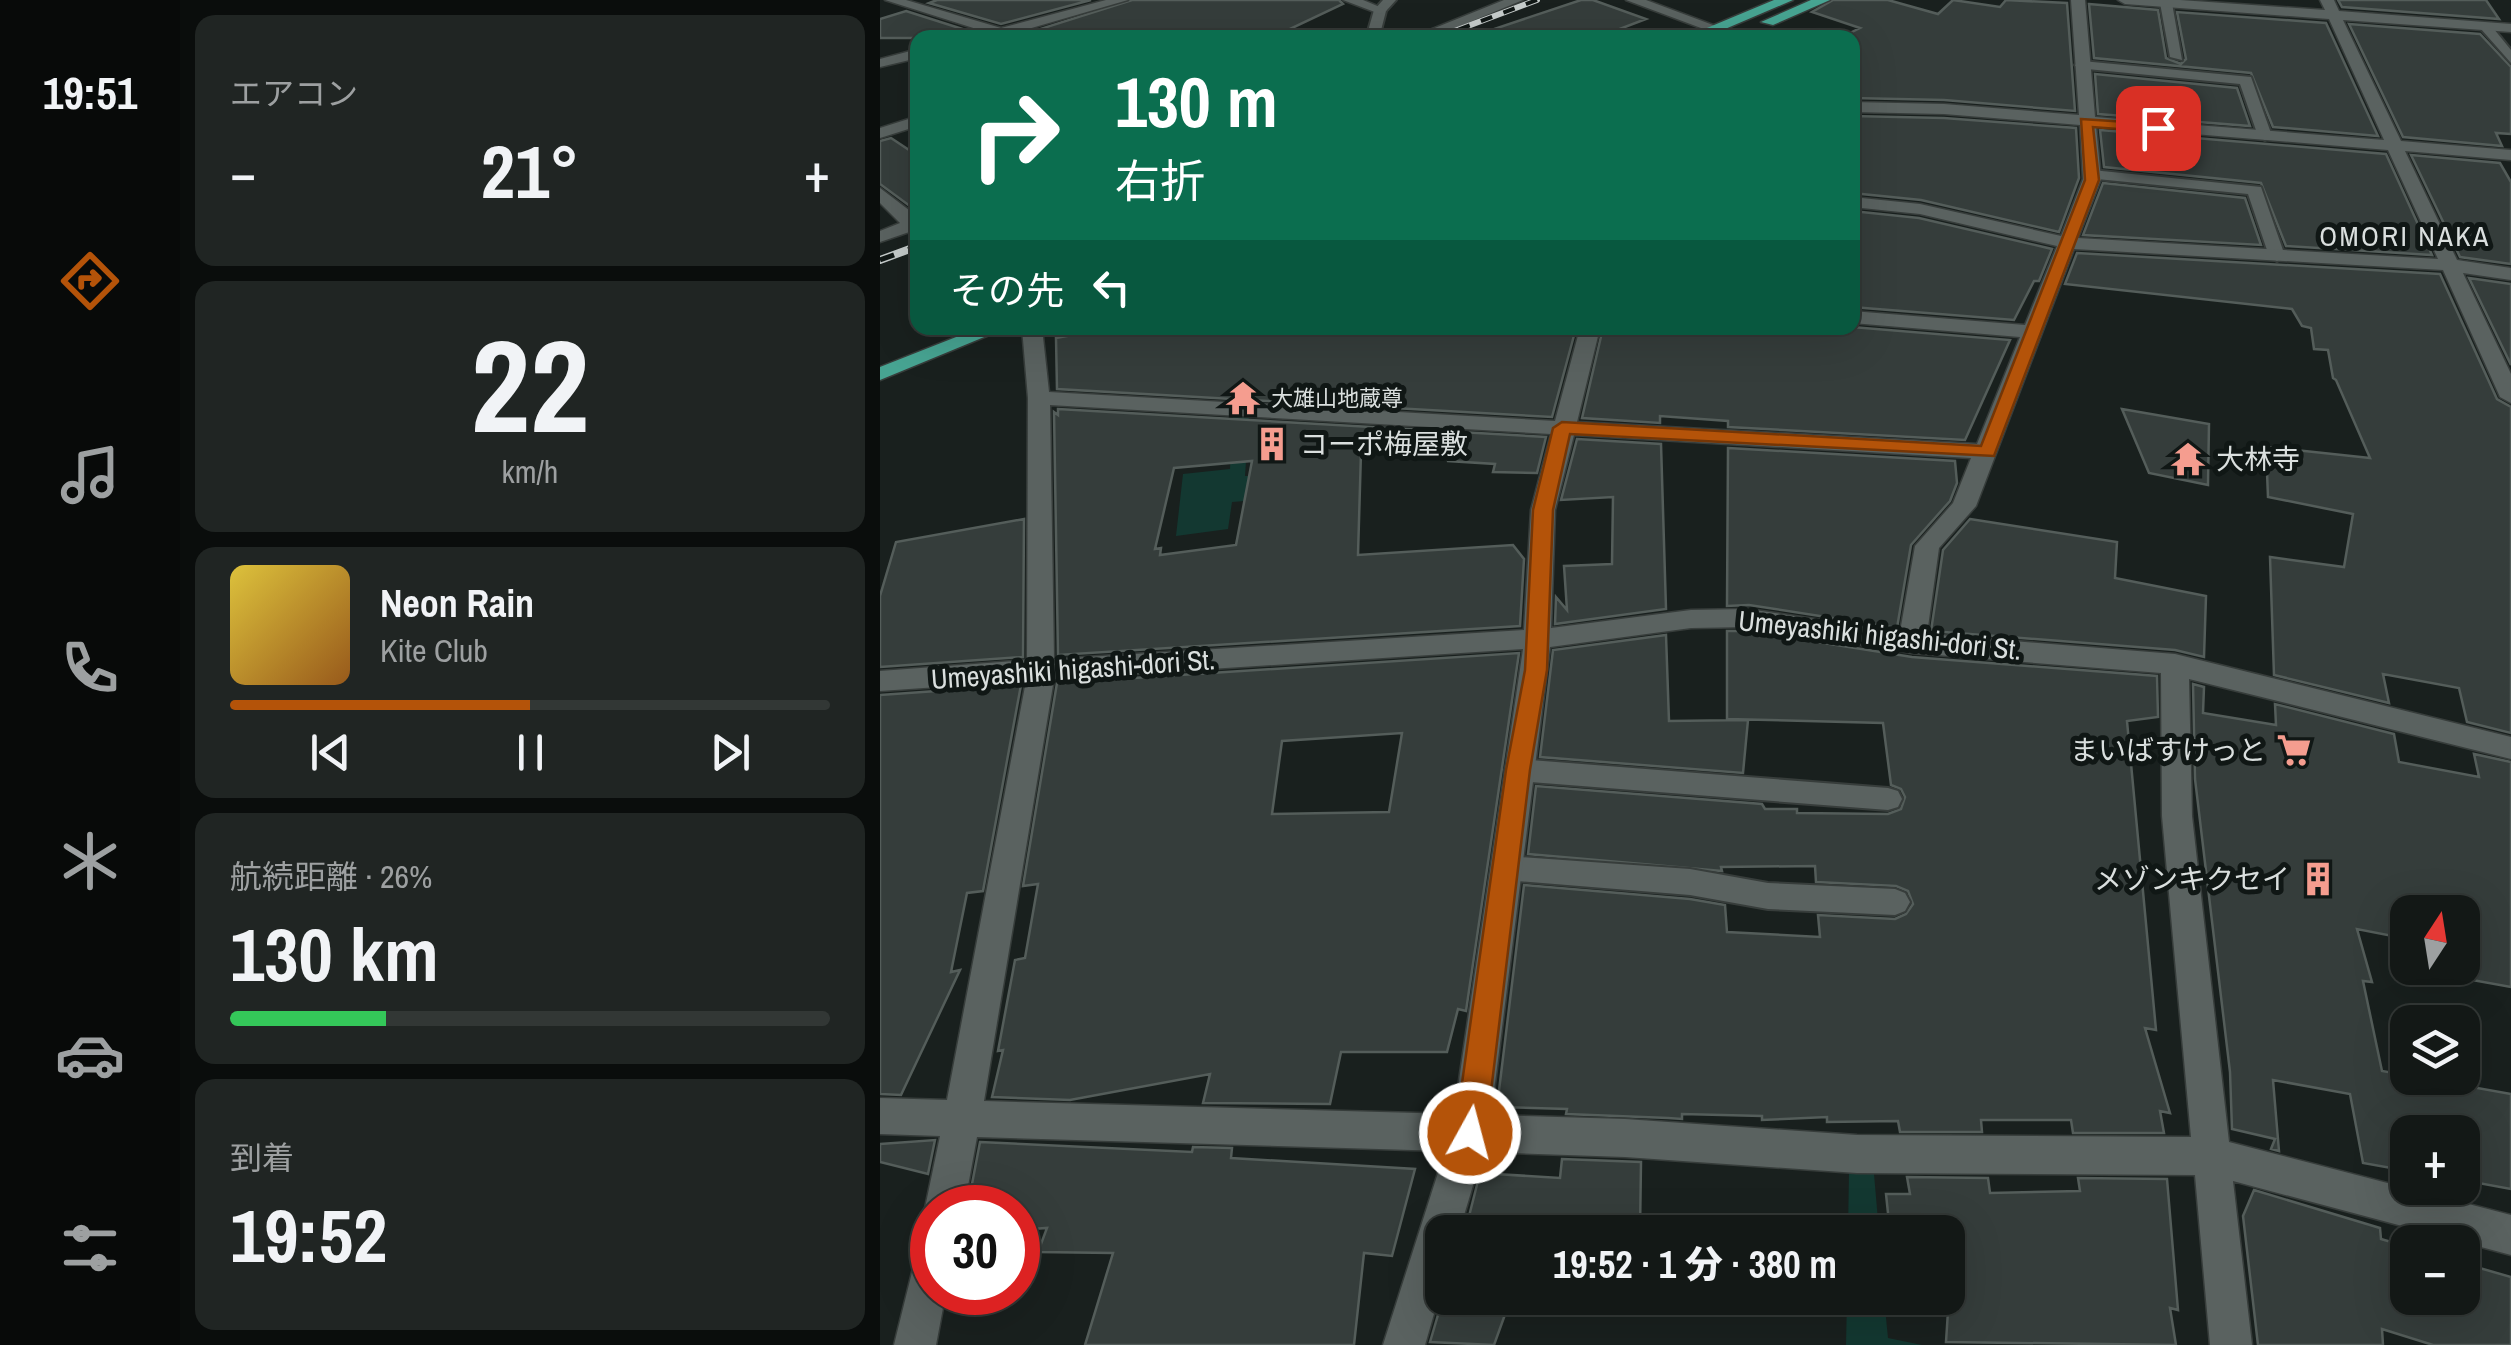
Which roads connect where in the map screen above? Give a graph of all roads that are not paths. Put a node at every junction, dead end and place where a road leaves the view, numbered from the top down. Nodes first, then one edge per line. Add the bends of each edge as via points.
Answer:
1 (892, 0) edge
2 (1121, 0) edge
3 (1350, 0) edge
4 (1516, 0) edge
5 (1632, 0) edge
6 (1786, 0) edge
7 (1823, 0) edge
8 (2078, 0) edge
9 (2125, 0) edge
10 (2166, 3) junction
11 (1385, 5) edge
12 (2330, 8) edge
13 (2485, 26) junction
14 (1714, 28) junction
15 (2511, 28) edge
16 (993, 30) edge
17 (1008, 30) edge
18 (1375, 30) edge
19 (1438, 30) edge
20 (1709, 30) edge
21 (1748, 30) edge
22 (910, 55) edge
23 (2177, 57) dead end
24 (900, 58) junction
25 (2511, 59) edge
26 (880, 63) edge
27 (910, 64) edge
28 (2082, 66) junction
29 (1860, 107) edge
30 (2086, 122) junction
31 (910, 125) edge
32 (880, 134) edge
33 (2265, 136) junction
34 (2396, 147) junction
35 (2511, 155) edge
36 (2092, 175) junction
37 (880, 193) edge
38 (1860, 203) edge
39 (910, 219) edge
40 (910, 225) edge
41 (880, 237) edge
42 (2068, 243) junction
43 (2277, 256) junction
44 (2450, 265) junction
45 (2511, 274) edge
46 (1860, 317) edge
47 (2034, 332) junction
48 (933, 335) edge
49 (978, 335) edge
50 (1033, 335) edge
51 (1588, 335) edge
52 (880, 356) edge
53 (880, 374) edge
54 (2511, 396) edge
55 (1038, 398) junction
56 (1562, 428) junction
57 (1988, 452) junction
58 (1539, 639) junction
59 (1912, 643) junction
60 (2175, 664) junction
61 (1041, 673) junction
62 (880, 682) edge
63 (2511, 748) edge
64 (1518, 770) junction
65 (1888, 799) dead end
66 (1505, 868) junction
67 (1896, 902) dead end
68 (880, 1116) edge
69 (964, 1117) junction
70 (1470, 1133) junction
71 (2209, 1156) junction
72 (949, 1185) edge
73 (2511, 1235) edge
74 (921, 1315) edge
75 (915, 1345) edge
76 (1404, 1345) edge
77 (2230, 1345) edge

1 - 16 street
2 - 17 street
3 - 11 street
4 - 19 street
5 - 14 street
6 - 14 highway
7 - 21 highway
8 - 28 street
9 - 10 street
10 - 12 street
10 - 23 lane
11 - 18 lane
12 - 13 street
12 - 34 street
13 - 15 street
13 - 25 lane
14 - 20 highway
22 - 24 street
24 - 26 street
24 - 27 street
28 - 30 street
28 - 33 lane via 2246,80
29 - 30 street
30 - 33 street
30 - 36 street
31 - 32 street
33 - 34 street
34 - 35 street
34 - 44 street
36 - 42 street
36 - 43 lane via 2255,190
37 - 39 street
38 - 42 street via 1920,209
40 - 41 street
42 - 43 street
42 - 47 street
43 - 44 street
44 - 45 street
44 - 54 street
46 - 47 street
47 - 57 street
48 - 52 highway
49 - 53 highway
50 - 55 street
51 - 56 street
55 - 56 street
55 - 61 street
56 - 57 street
56 - 58 street via 1543,510
57 - 59 street via 1964,506 1927,546
58 - 59 street, Umeyashiki higashi-dori St. via 1748,618
58 - 61 street, Umeyashiki higashi-dori St.
58 - 64 street
59 - 60 street, Umeyashiki higashi-dori St.
60 - 63 street, Umeyashiki higashi-dori St.
60 - 71 street via 2177,816
61 - 62 street, Umeyashiki higashi-dori St.
61 - 69 street
64 - 65 lane
64 - 66 street
66 - 67 lane via 1690,882 1768,896
66 - 70 street
68 - 69 street
69 - 70 street
69 - 72 street
70 - 71 street via 1857,1154
70 - 76 street
71 - 73 street
71 - 77 street
74 - 75 street

